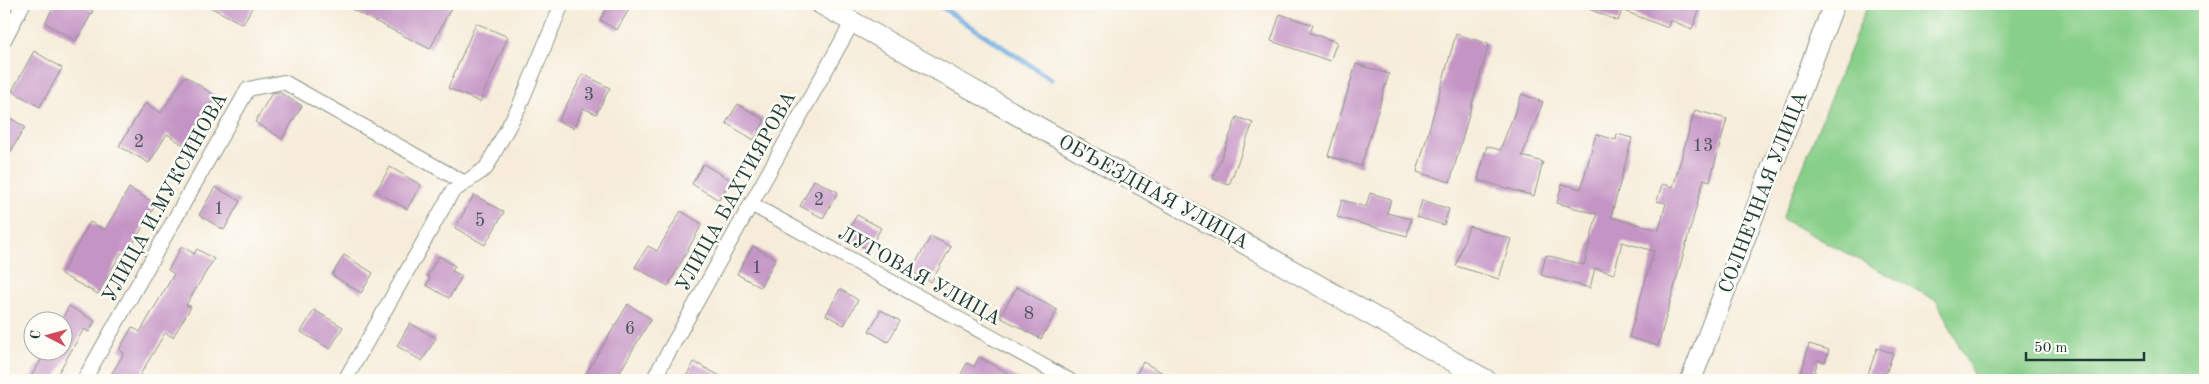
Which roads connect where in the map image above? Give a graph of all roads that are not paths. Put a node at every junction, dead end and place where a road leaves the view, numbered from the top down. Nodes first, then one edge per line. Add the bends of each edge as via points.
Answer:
1 (23, 4) edge
2 (562, 4) edge
3 (822, 4) edge
4 (1834, 4) edge
5 (853, 21) junction
6 (4, 40) edge
7 (465, 183) junction
8 (751, 204) junction
9 (84, 380) edge
10 (345, 380) edge
11 (652, 380) edge
12 (1069, 380) edge
13 (1486, 380) edge
14 (1691, 380) edge

1 - 6 street
2 - 7 street via 519,107 486,168
3 - 5 main road, ОБЪЕЗДНАЯ УЛИЦА
4 - 14 main road, СОЛНЕЧНАЯ УЛИЦА
5 - 8 street, УЛИЦА БАХТИЯРОВА
5 - 13 main road, ОБЪЕЗДНАЯ УЛИЦА
7 - 9 street, УЛИЦА И.МУКСИНОВА via 284,82 248,89
7 - 10 street via 452,192
8 - 11 street, УЛИЦА БАХТИЯРОВА
8 - 12 street, ЛУГОВАЯ УЛИЦА

